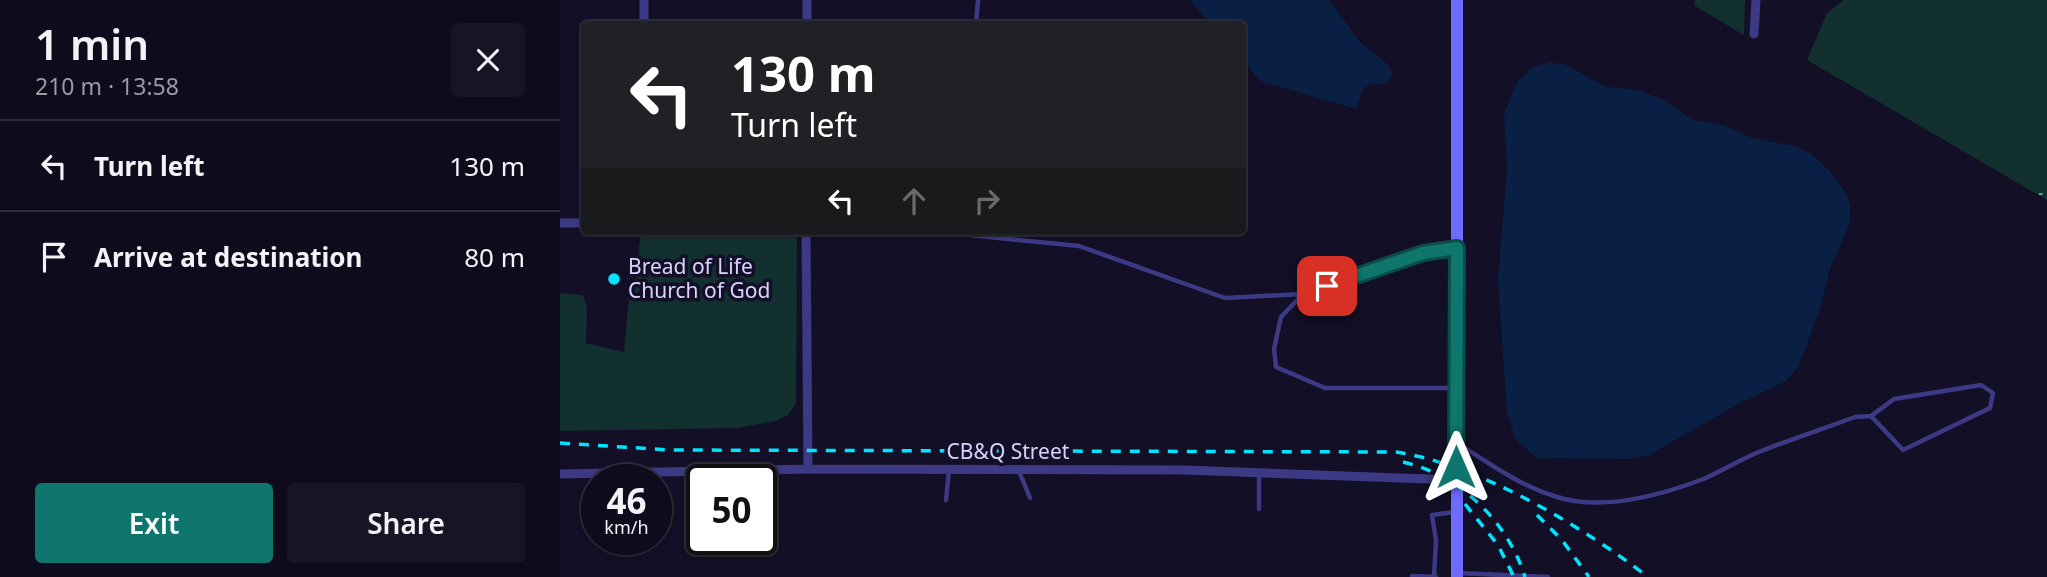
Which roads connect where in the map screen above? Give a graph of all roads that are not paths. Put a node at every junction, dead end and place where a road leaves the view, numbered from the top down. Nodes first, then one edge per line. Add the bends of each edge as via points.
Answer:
1 (644, 0) edge
2 (807, 0) edge
3 (978, 0) edge
4 (1457, 0) edge
5 (1756, 0) edge
6 (644, 21) edge
7 (807, 21) edge
8 (976, 21) edge
9 (1755, 34) dead end
10 (560, 223) edge
11 (581, 223) edge
12 (806, 235) edge
13 (969, 235) edge
14 (1457, 248) junction
15 (1303, 294) junction
16 (1456, 388) junction
17 (1871, 416) junction
18 (1456, 442) junction
19 (808, 469) junction
20 (949, 470) junction
21 (1019, 470) junction
22 (1259, 473) junction
23 (560, 474) edge
24 (1456, 480) junction
25 (1030, 498) dead end
26 (946, 500) dead end
27 (1258, 509) dead end
28 (1456, 512) junction
29 (1457, 575) edge
30 (1412, 576) edge
31 (1435, 577) edge
32 (1548, 577) edge

1 - 6 street
2 - 7 street
3 - 8 lane
4 - 14 main road
5 - 9 street
10 - 11 street
12 - 19 street
13 - 15 lane via 1079,246 1225,298
14 - 15 lane via 1423,253
14 - 16 main road
15 - 16 lane via 1281,317 1274,349 1276,368 1325,388
16 - 18 main road
17 - 17 lane via 1903,450 1990,408 1993,393 1981,385 1894,399
17 - 18 lane via 1855,417 1759,452 1706,478 1609,501 1555,497 1502,473
18 - 24 main road
19 - 20 street, CB&Q Street
19 - 23 street, CB&Q Street
20 - 21 street, CB&Q Street
20 - 26 lane
21 - 22 street, CB&Q Street
21 - 25 lane
22 - 24 street, CB&Q Street
22 - 27 lane
24 - 28 main road
28 - 29 main road
28 - 31 lane via 1432,515
29 - 32 lane
30 - 31 lane

